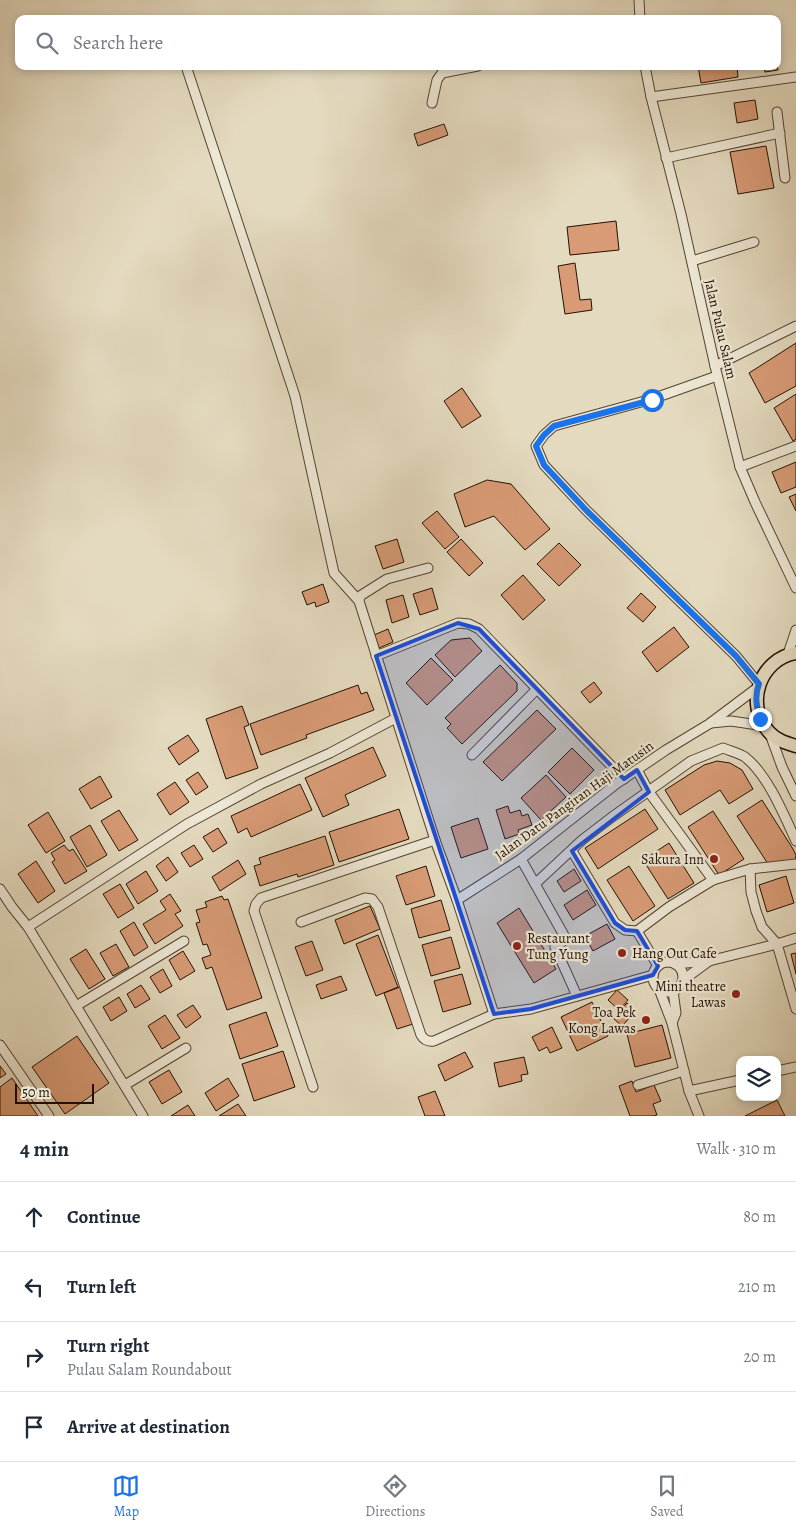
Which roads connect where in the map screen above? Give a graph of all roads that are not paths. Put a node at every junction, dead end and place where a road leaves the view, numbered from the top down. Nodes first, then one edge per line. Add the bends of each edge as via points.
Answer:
1 (638, 0) edge
2 (640, 15) edge
3 (187, 70) edge
4 (457, 70) edge
5 (646, 70) edge
6 (796, 77) edge
7 (650, 97) junction
8 (432, 103) dead end
9 (777, 112) dead end
10 (780, 133) junction
11 (666, 158) junction
12 (785, 178) dead end
13 (754, 242) dead end
14 (692, 261) junction
15 (796, 326) edge
16 (715, 366) junction
17 (717, 376) junction
18 (796, 446) edge
19 (740, 467) junction
20 (428, 568) dead end
21 (796, 588) edge
22 (359, 601) junction
23 (796, 630) edge
24 (792, 654) edge
25 (376, 656) junction
26 (758, 686) junction
27 (537, 689) junction
28 (396, 718) junction
29 (709, 724) junction
30 (767, 729) junction
31 (796, 746) edge
32 (472, 755) dead end
33 (637, 770) junction
34 (624, 779) junction
35 (649, 792) junction
36 (796, 796) edge
37 (435, 840) junction
38 (796, 841) edge
39 (572, 851) junction
40 (521, 859) junction
41 (796, 864) edge
42 (750, 869) junction
43 (713, 880) junction
44 (535, 884) junction
45 (0, 889) edge
46 (457, 900) junction
47 (301, 922) dead end
48 (28, 928) junction
49 (637, 931) junction
50 (796, 938) edge
51 (184, 941) dead end
52 (777, 944) junction
53 (709, 961) junction
54 (675, 964) junction
55 (655, 970) junction
56 (683, 980) junction
57 (658, 989) junction
58 (673, 991) junction
59 (577, 996) junction
60 (76, 1006) junction
61 (796, 1009) edge
62 (494, 1014) junction
63 (672, 1023) junction
64 (0, 1045) edge
65 (186, 1048) dead end
66 (796, 1067) edge
67 (781, 1070) edge
68 (684, 1071) junction
69 (736, 1081) edge
70 (125, 1085) junction
71 (638, 1085) dead end
72 (313, 1087) dead end
73 (690, 1091) junction
74 (49, 1116) edge
75 (144, 1116) edge
76 (699, 1116) edge

1 - 2 street
3 - 22 street via 295,396 334,573
4 - 8 street via 442,73 437,80
5 - 7 street, Jalan Pulau Salam
6 - 7 street
7 - 11 street, Jalan Pulau Salam
9 - 10 street
10 - 11 street
10 - 12 street
11 - 14 street, Jalan Pulau Salam
13 - 14 street
14 - 16 street, Jalan Pulau Salam
15 - 16 street
16 - 17 street, Jalan Pulau Salam
17 - 19 street, Jalan Pulau Salam
17 - 26 street via 652,400 554,426 536,446 544,465 736,656
18 - 19 street
19 - 21 street, Jalan Pulau Salam
20 - 22 street via 387,578 360,596
22 - 25 street
23 - 24 street
24 - 26 main road via 774,662
25 - 27 street via 458,624 469,624 479,629
25 - 28 street
26 - 29 street, Jalan Datu Pangiran Haji Matusin
26 - 30 main road via 756,704
27 - 32 street
27 - 34 street
28 - 37 street
28 - 48 street via 187,824
29 - 30 street via 731,721
29 - 33 street, Jalan Datu Pangiran Haji Matusin
30 - 31 main road via 781,742
30 - 36 street
33 - 34 street, Jalan Datu Pangiran Haji Matusin
33 - 35 street
34 - 40 street, Jalan Datu Pangiran Haji Matusin
35 - 38 street via 691,762 723,748 744,756 758,770
35 - 39 street via 612,817
35 - 43 street
37 - 46 street
37 - 72 street via 261,898 256,904 254,911
39 - 44 street
39 - 49 street via 615,922 625,930
40 - 44 street
40 - 46 street, Jalan Datu Pangiran Haji Matusin
41 - 42 street
42 - 43 street
42 - 52 street via 756,911 762,927
43 - 49 street via 669,906
44 - 59 street via 566,939 555,947
45 - 48 street
46 - 62 street
47 - 62 street via 365,898 372,900 378,907 421,1035 426,1040 434,1042
48 - 60 street
49 - 55 street
50 - 52 street
51 - 60 street
52 - 53 street
52 - 61 street
53 - 54 street
53 - 56 street
54 - 55 street via 666,962
54 - 56 street via 682,970
55 - 57 street via 653,980
55 - 59 street
56 - 58 street
57 - 58 street
57 - 63 street
58 - 63 street via 676,1013
59 - 62 street via 531,1009
60 - 70 street
63 - 68 street
64 - 74 street
65 - 70 street
66 - 67 street
68 - 71 street
68 - 73 street
69 - 73 street
70 - 75 street
73 - 76 street

